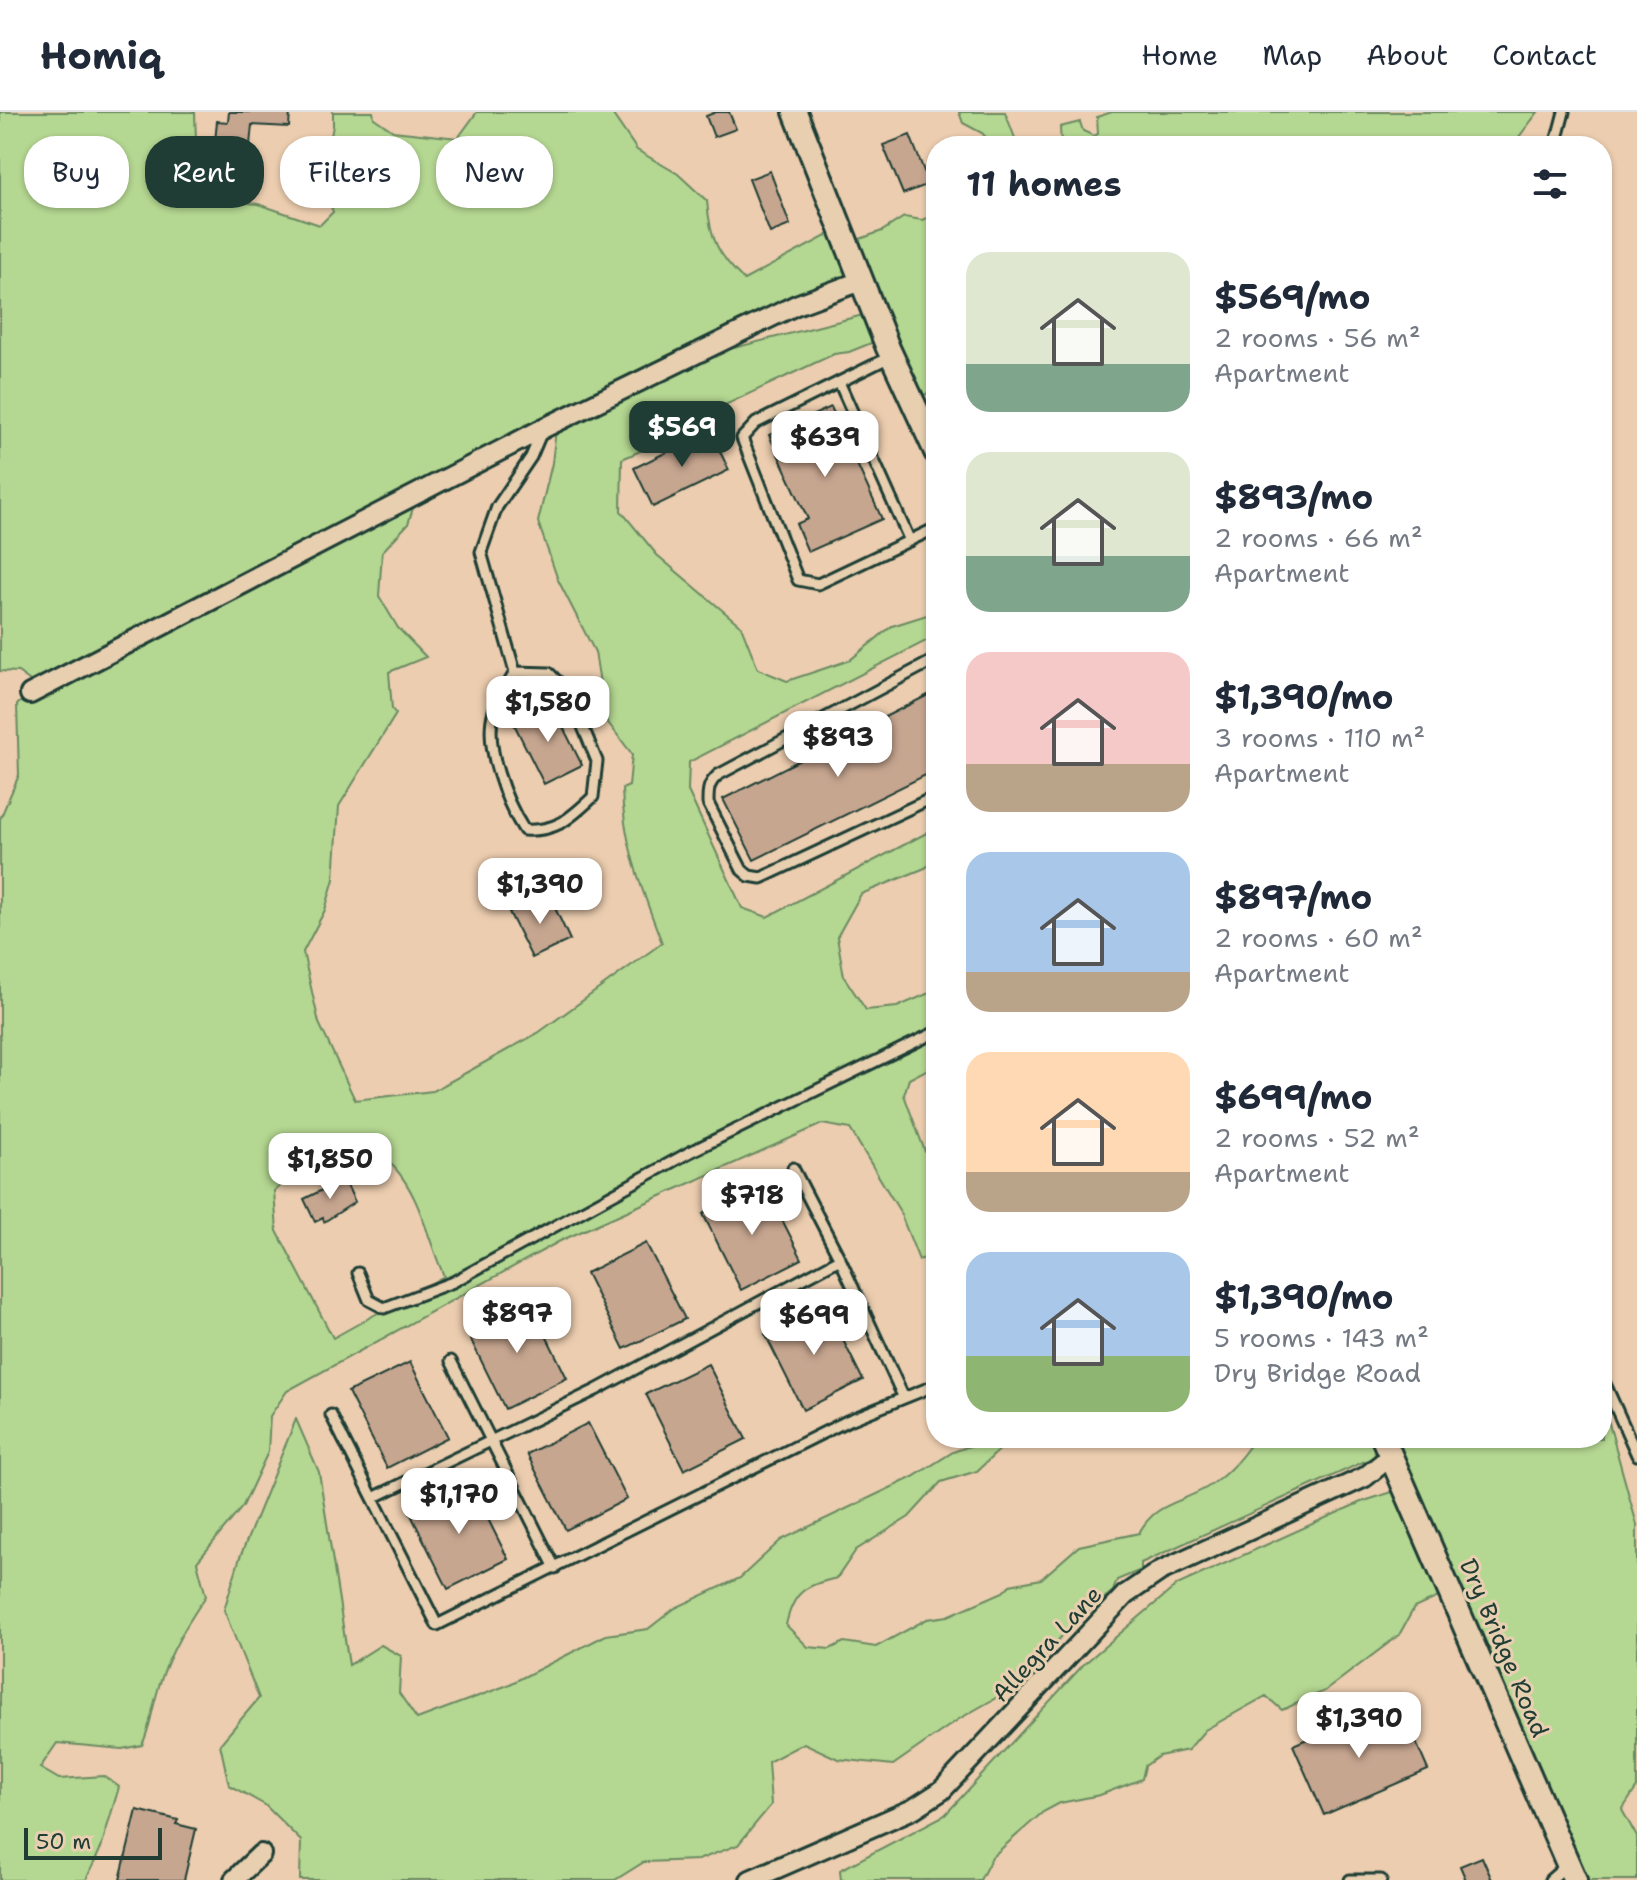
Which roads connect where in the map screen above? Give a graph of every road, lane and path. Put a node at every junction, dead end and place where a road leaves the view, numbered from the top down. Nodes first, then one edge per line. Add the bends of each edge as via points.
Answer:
1 (795, 112) edge
2 (1564, 112) edge
3 (1558, 136) edge
4 (861, 281) junction
5 (892, 356) junction
6 (839, 382) junction
7 (544, 428) junction
8 (926, 430) edge
9 (926, 533) edge
10 (910, 541) junction
11 (926, 664) edge
12 (515, 672) junction
13 (30, 694) dead end
14 (926, 801) edge
15 (926, 1037) edge
16 (793, 1168) dead end
17 (840, 1259) junction
18 (358, 1273) dead end
19 (451, 1361) dead end
20 (926, 1388) edge
21 (903, 1396) junction
22 (1612, 1399) edge
23 (331, 1415) dead end
24 (492, 1441) junction
25 (1386, 1448) edge
26 (1387, 1448) edge
27 (1637, 1455) edge
28 (373, 1498) junction
29 (555, 1568) junction
30 (261, 1854) dead end
31 (1572, 1872) edge
32 (234, 1880) edge
33 (750, 1880) edge
34 (1350, 1880) edge
35 (1381, 1880) edge
36 (1550, 1880) edge

1 - 4 street
2 - 3 lane
4 - 5 street
4 - 7 street via 796,305
5 - 6 lane
5 - 8 street
6 - 10 lane
6 - 10 lane via 756,423 742,438 798,580 818,584
7 - 12 lane via 497,507 481,552
7 - 13 street
9 - 10 lane
11 - 14 lane via 718,775 710,782 708,803 742,870 761,878
12 - 12 lane via 549,673 569,693 597,761 593,797 547,831 524,830 506,802 492,737 494,711
15 - 18 lane via 690,1152 453,1282 384,1308 369,1300
16 - 17 lane
17 - 21 lane
17 - 24 lane
19 - 24 lane
20 - 21 lane
21 - 29 lane
22 - 27 lane
23 - 28 lane
24 - 28 lane
24 - 29 lane
25 - 33 street, Allegra Lane via 1365,1477 1160,1571 1125,1595 941,1791 913,1809
26 - 31 street, Dry Bridge Road
28 - 29 lane via 437,1625
30 - 32 street
31 - 36 lane
34 - 35 lane

